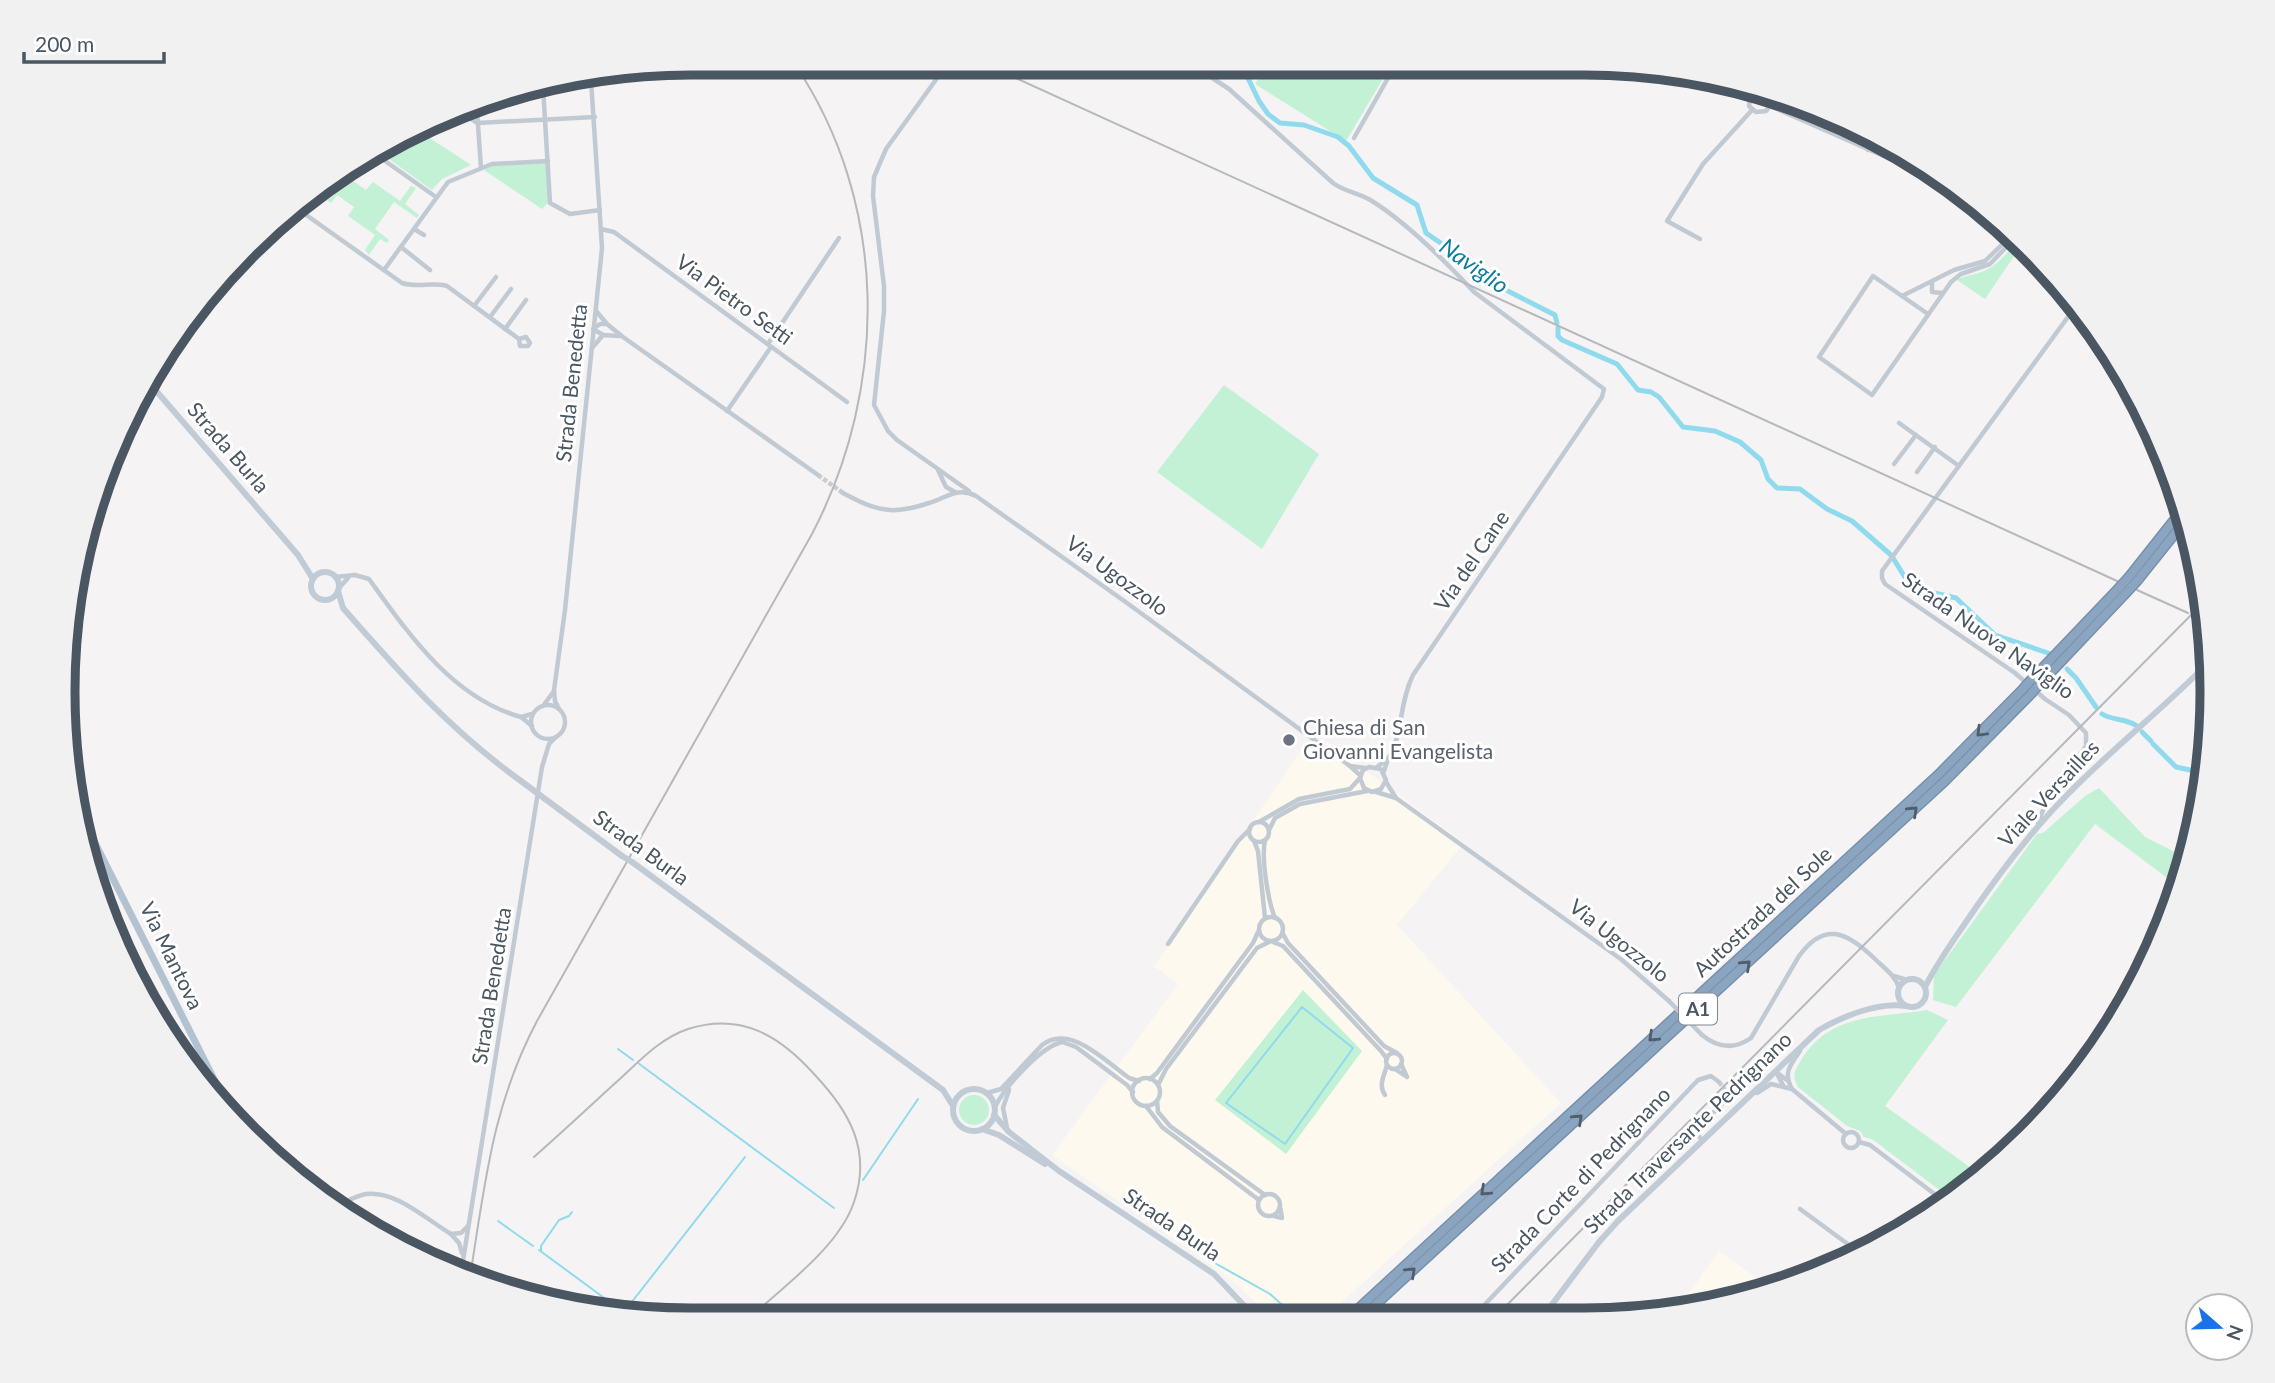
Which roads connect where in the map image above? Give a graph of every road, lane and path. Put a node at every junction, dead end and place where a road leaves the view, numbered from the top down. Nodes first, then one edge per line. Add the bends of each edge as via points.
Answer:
1 (939, 75) edge
2 (1208, 75) edge
3 (1390, 75) edge
4 (592, 84) edge
5 (544, 93) edge
6 (1744, 96) edge
7 (1750, 99) joint
8 (1770, 106) joint
9 (1752, 110) junction
10 (477, 114) edge
11 (469, 117) edge
12 (595, 117) junction
13 (546, 120) junction
14 (477, 123) junction
15 (1354, 138) dead end
16 (1870, 146) edge
17 (1868, 150) junction
18 (382, 159) edge
19 (548, 160) junction
20 (1904, 166) edge
21 (481, 168) junction
22 (436, 197) junction
23 (600, 210) junction
24 (304, 213) edge
25 (414, 229) junction
26 (601, 229) junction
27 (424, 235) dead end
28 (839, 238) dead end
29 (1700, 239) dead end
30 (2006, 243) edge
31 (2007, 244) edge
32 (401, 247) junction
33 (384, 270) junction
34 (430, 270) dead end
35 (496, 277) dead end
36 (1933, 281) junction
37 (511, 289) dead end
38 (1942, 293) junction
39 (1902, 296) junction
40 (526, 300) dead end
41 (474, 306) junction
42 (595, 308) junction
43 (1928, 314) junction
44 (2070, 314) edge
45 (490, 317) junction
46 (607, 324) junction
47 (505, 329) junction
48 (593, 329) junction
49 (603, 335) junction
50 (623, 337) junction
51 (519, 339) dead end
52 (769, 346) junction
53 (592, 348) junction
54 (155, 389) edge
55 (847, 402) dead end
56 (727, 411) junction
57 (1899, 423) dead end
58 (1916, 435) junction
59 (1935, 447) junction
60 (1894, 464) dead end
61 (1959, 466) junction
62 (936, 467) junction
63 (1917, 472) dead end
64 (818, 475) tunnel mouth
65 (948, 475) junction
66 (943, 481) junction
67 (843, 493) tunnel mouth
68 (952, 493) junction
69 (975, 495) junction
70 (934, 501) junction
71 (2175, 520) edge
72 (2178, 529) edge
73 (305, 565) junction
74 (323, 572) junction
75 (335, 577) junction
76 (348, 577) junction
77 (313, 579) junction
78 (2133, 579) junction
79 (338, 590) junction
80 (328, 600) junction
81 (343, 608) junction
82 (2199, 672) edge
83 (555, 690) junction
84 (2027, 691) junction
85 (543, 706) junction
86 (559, 709) junction
87 (533, 714) junction
88 (521, 717) junction
89 (532, 726) junction
90 (538, 736) junction
91 (556, 737) junction
92 (545, 756) junction
93 (1388, 760) junction
94 (1350, 766) junction
95 (1377, 767) junction
96 (1366, 768) junction
97 (1384, 772) junction
98 (1360, 777) junction
99 (1385, 780) junction
100 (1372, 791) junction
101 (1396, 798) junction
102 (1259, 822) junction
103 (2036, 828) junction
104 (1250, 829) junction
105 (1269, 830) junction
106 (93, 840) edge
107 (1253, 840) junction
108 (1265, 840) junction
109 (1238, 842) junction
110 (2012, 860) dead end
111 (2004, 868) junction
112 (1265, 918) junction
113 (1275, 918) junction
114 (1258, 932) junction
115 (1283, 934) junction
116 (1271, 942) junction
117 (1168, 944) dead end
118 (1934, 968) junction
119 (1891, 974) junction
120 (1909, 979) junction
121 (1924, 987) junction
122 (1898, 990) junction
123 (1906, 1006) junction
124 (1885, 1007) junction
125 (1805, 1043) junction
126 (1397, 1054) junction
127 (1387, 1062) junction
128 (1401, 1064) junction
129 (1394, 1068) junction
130 (1776, 1072) junction
131 (1385, 1074) junction
132 (1150, 1079) junction
133 (1015, 1081) junction
134 (1139, 1081) junction
135 (1719, 1082) dead end
136 (216, 1083) edge
137 (1785, 1083) junction
138 (1158, 1085) junction
139 (943, 1090) junction
140 (962, 1092) junction
141 (1133, 1092) junction
142 (987, 1093) junction
143 (1728, 1094) dead end
144 (1385, 1096) dead end
145 (1747, 1099) junction
146 (1157, 1101) junction
147 (953, 1106) junction
148 (1146, 1106) junction
149 (995, 1111) junction
150 (982, 1129) junction
151 (1009, 1132) junction
152 (1846, 1134) junction
153 (1703, 1141) junction
154 (1859, 1142) junction
155 (1059, 1171) junction
156 (1265, 1195) junction
157 (1937, 1196) edge
158 (1259, 1200) junction
159 (346, 1202) edge
160 (1800, 1209) dead end
161 (470, 1221) junction
162 (461, 1233) junction
163 (451, 1234) junction
164 (459, 1243) junction
165 (466, 1246) junction
166 (1851, 1246) edge
167 (463, 1261) joint
168 (1246, 1308) edge
169 (1358, 1308) edge
170 (1372, 1308) edge
171 (1481, 1308) edge
172 (1549, 1308) edge

1 - 62 street via 886,149 874,177 873,196 884,286 874,405 888,431
2 - 93 street, Via del Cane via 1335,184 1390,214 1474,292 1605,390 1413,675
3 - 15 street
4 - 12 street, Strada Benedetta
5 - 13 street
6 - 7 street
7 - 9 street
8 - 9 street via 1761,113
8 - 17 street
9 - 29 street via 1703,164 1667,221
10 - 14 street
11 - 14 street
12 - 13 street
12 - 23 street, Strada Benedetta
13 - 14 street
13 - 19 street
14 - 21 street
16 - 17 street
17 - 20 street
18 - 22 street
19 - 21 street via 492,163
19 - 23 street via 550,202 570,214
21 - 22 street via 449,182
22 - 25 street
23 - 26 street, Strada Benedetta
24 - 33 street
25 - 27 street
25 - 32 street
26 - 42 street, Strada Benedetta
26 - 52 street, Via Pietro Setti via 614,232
28 - 52 street
30 - 36 street via 1985,261
31 - 38 street via 1990,264 1961,274
32 - 33 street
32 - 34 street
33 - 41 street via 411,286 447,286
35 - 41 street
36 - 38 street via 1931,292
36 - 39 street
37 - 45 street
38 - 43 street
39 - 43 street
39 - 43 street via 1873,276 1819,357 1872,394
40 - 47 street
41 - 45 street
42 - 46 street
42 - 48 street, Strada Benedetta
44 - 61 street, Strada Nuova Naviglio
45 - 47 street
46 - 48 street
46 - 50 street
47 - 51 street
48 - 49 street
48 - 53 street, Strada Benedetta
49 - 50 street
49 - 53 street
50 - 56 street
52 - 55 street, Via Pietro Setti
52 - 56 street
53 - 83 street, Strada Benedetta
54 - 73 main road, Strada Burla
56 - 64 street
57 - 58 street
58 - 59 street
58 - 60 street
59 - 61 street
59 - 63 street
61 - 103 street, Strada Nuova Naviglio via 1889,560 1882,578 2022,678 2086,733 2086,746 2046,802
62 - 65 street
62 - 66 street
65 - 68 street
65 - 69 street
66 - 68 street
66 - 70 street via 942,492
67 - 70 street via 891,510
68 - 69 street, Via Ugozzolo
68 - 70 street
69 - 94 street, Via Ugozzolo
71 - 78 highway, Autostrada del Sole / A1
72 - 78 highway, Autostrada del Sole / A1
73 - 74 main road, Strada Burla
73 - 77 main road, Strada Burla
74 - 75 main road, Strada Burla
74 - 77 main road
75 - 76 street
75 - 79 main road, Strada Burla
76 - 79 street
76 - 88 street, Strada Benedetta via 369,579 406,631 447,674
77 - 80 main road, Strada Burla via 313,595
78 - 84 highway, Autostrada del Sole / A1, bridge
79 - 80 main road
79 - 81 main road, Strada Burla
80 - 81 main road, Strada Burla
81 - 139 main road, Strada Burla, bridge via 431,707 474,746
82 - 103 main road, Viale Versailles
83 - 85 street, Strada Benedetta
83 - 86 street, Strada Benedetta
84 -> 169 highway, Autostrada del Sole / A1
170 -> 84 highway, Autostrada del Sole / A1 via 1945,781
85 - 86 street
85 - 87 street, Strada Benedetta
86 - 91 street, Strada Benedetta via 566,722
87 - 88 street
87 - 89 street
88 - 89 street, Strada Benedetta
89 - 90 street, Strada Benedetta
90 - 91 street
90 - 92 street, Strada Benedetta
91 - 92 street, Strada Benedetta
92 - 161 street, Strada Benedetta
93 - 95 street
93 - 97 street, Via del Cane
94 - 96 street, Via Ugozzolo
94 - 98 street, Via Ugozzolo
95 - 96 street, Via Ugozzolo
95 - 97 street
96 - 98 street
97 - 99 street, Via Ugozzolo
98 - 100 street, Via Ugozzolo via 1362,786
98 - 102 street via 1345,791 1295,800
99 - 100 street
99 - 101 street, Via Ugozzolo
100 - 101 street, Via Ugozzolo
100 - 105 street via 1300,804 1275,818
101 - 119 street, Via Ugozzolo, bridge via 1622,960 1716,1044 1743,1045 1751,1038 1803,950 1826,934 1854,941
102 - 104 street
102 - 105 street
103 - 111 main road, Viale Versailles
104 - 107 street
104 - 109 street
105 - 108 street
106 - 136 main road, Via Mantova
107 - 108 street
107 - 109 street
107 - 112 street
108 - 113 street
109 - 117 street
110 - 111 street
111 - 118 main road, Viale Versailles
112 - 113 street
112 - 114 street
113 - 115 street via 1281,922
114 - 116 street
114 - 132 street
115 - 116 street
115 - 126 street via 1384,1046
116 - 127 street via 1283,946
116 - 138 street via 1257,948
118 - 120 main road, Viale Versailles
118 - 121 main road, Viale Versailles
119 - 120 street, Via Ugozzolo
119 - 122 street, Via Ugozzolo
120 - 121 main road
120 - 122 main road
121 - 123 main road via 1926,996 1921,1004
122 - 123 main road
122 - 124 main road
123 - 124 main road
124 - 125 main road, Strada Traversante Pedrignano via 1835,1021
125 - 130 main road, Strada Traversante Pedrignano
125 - 137 street via 1789,1065
126 - 127 street via 1390,1054
126 - 128 street
127 - 129 street
127 - 131 street
128 - 129 street
128 - 129 street via 1408,1077
129 - 131 street
130 - 137 street
130 - 145 main road, Strada Traversante Pedrignano
131 - 144 street via 1381,1087
132 - 134 street
132 - 138 street
133 - 141 street via 1045,1050 1062,1042 1076,1047
133 - 149 street via 1000,1097
133 - 151 street via 1004,1099
134 - 141 street
134 - 142 street via 1078,1042 1060,1037 1042,1045 1001,1089
135 - 171 street, Strada Corte di Pedrignano via 1711,1076 1698,1080
137 - 145 street via 1771,1084
137 - 152 street
138 - 146 street
139 - 140 main road
139 - 147 main road, Strada Burla
140 - 142 main road
140 - 147 main road
141 - 148 street via 1137,1103
142 - 149 main road, Strada Burla
143 - 153 street via 1697,1129
145 - 153 main road, Strada Traversante Pedrignano
146 - 148 street
146 - 156 street via 1158,1112 1170,1126
147 - 150 main road, Strada Burla via 955,1120 963,1128
148 - 158 street via 1162,1127
149 - 150 main road
149 - 151 main road, Strada Burla
150 - 155 main road, Strada Burla
151 - 155 main road, Strada Burla
152 - 154 street via 1855,1134
152 - 154 street via 1843,1141 1847,1147
153 - 172 main road, Strada Traversante Pedrignano via 1600,1242
154 - 157 street via 1870,1145
155 - 168 main road, Strada Burla via 1214,1274
156 - 158 street
156 - 158 street via 1276,1197 1280,1207 1273,1215 1260,1212
159 - 163 street, Strada Benedetta via 363,1194 383,1196
160 - 166 street
161 - 162 street, Strada Benedetta
161 - 165 street, Strada Benedetta
162 - 163 street
162 - 164 street, Strada Benedetta
162 - 165 street
163 - 164 street, Strada Benedetta
164 - 167 street, Strada Benedetta
165 - 167 street, Strada Benedetta

